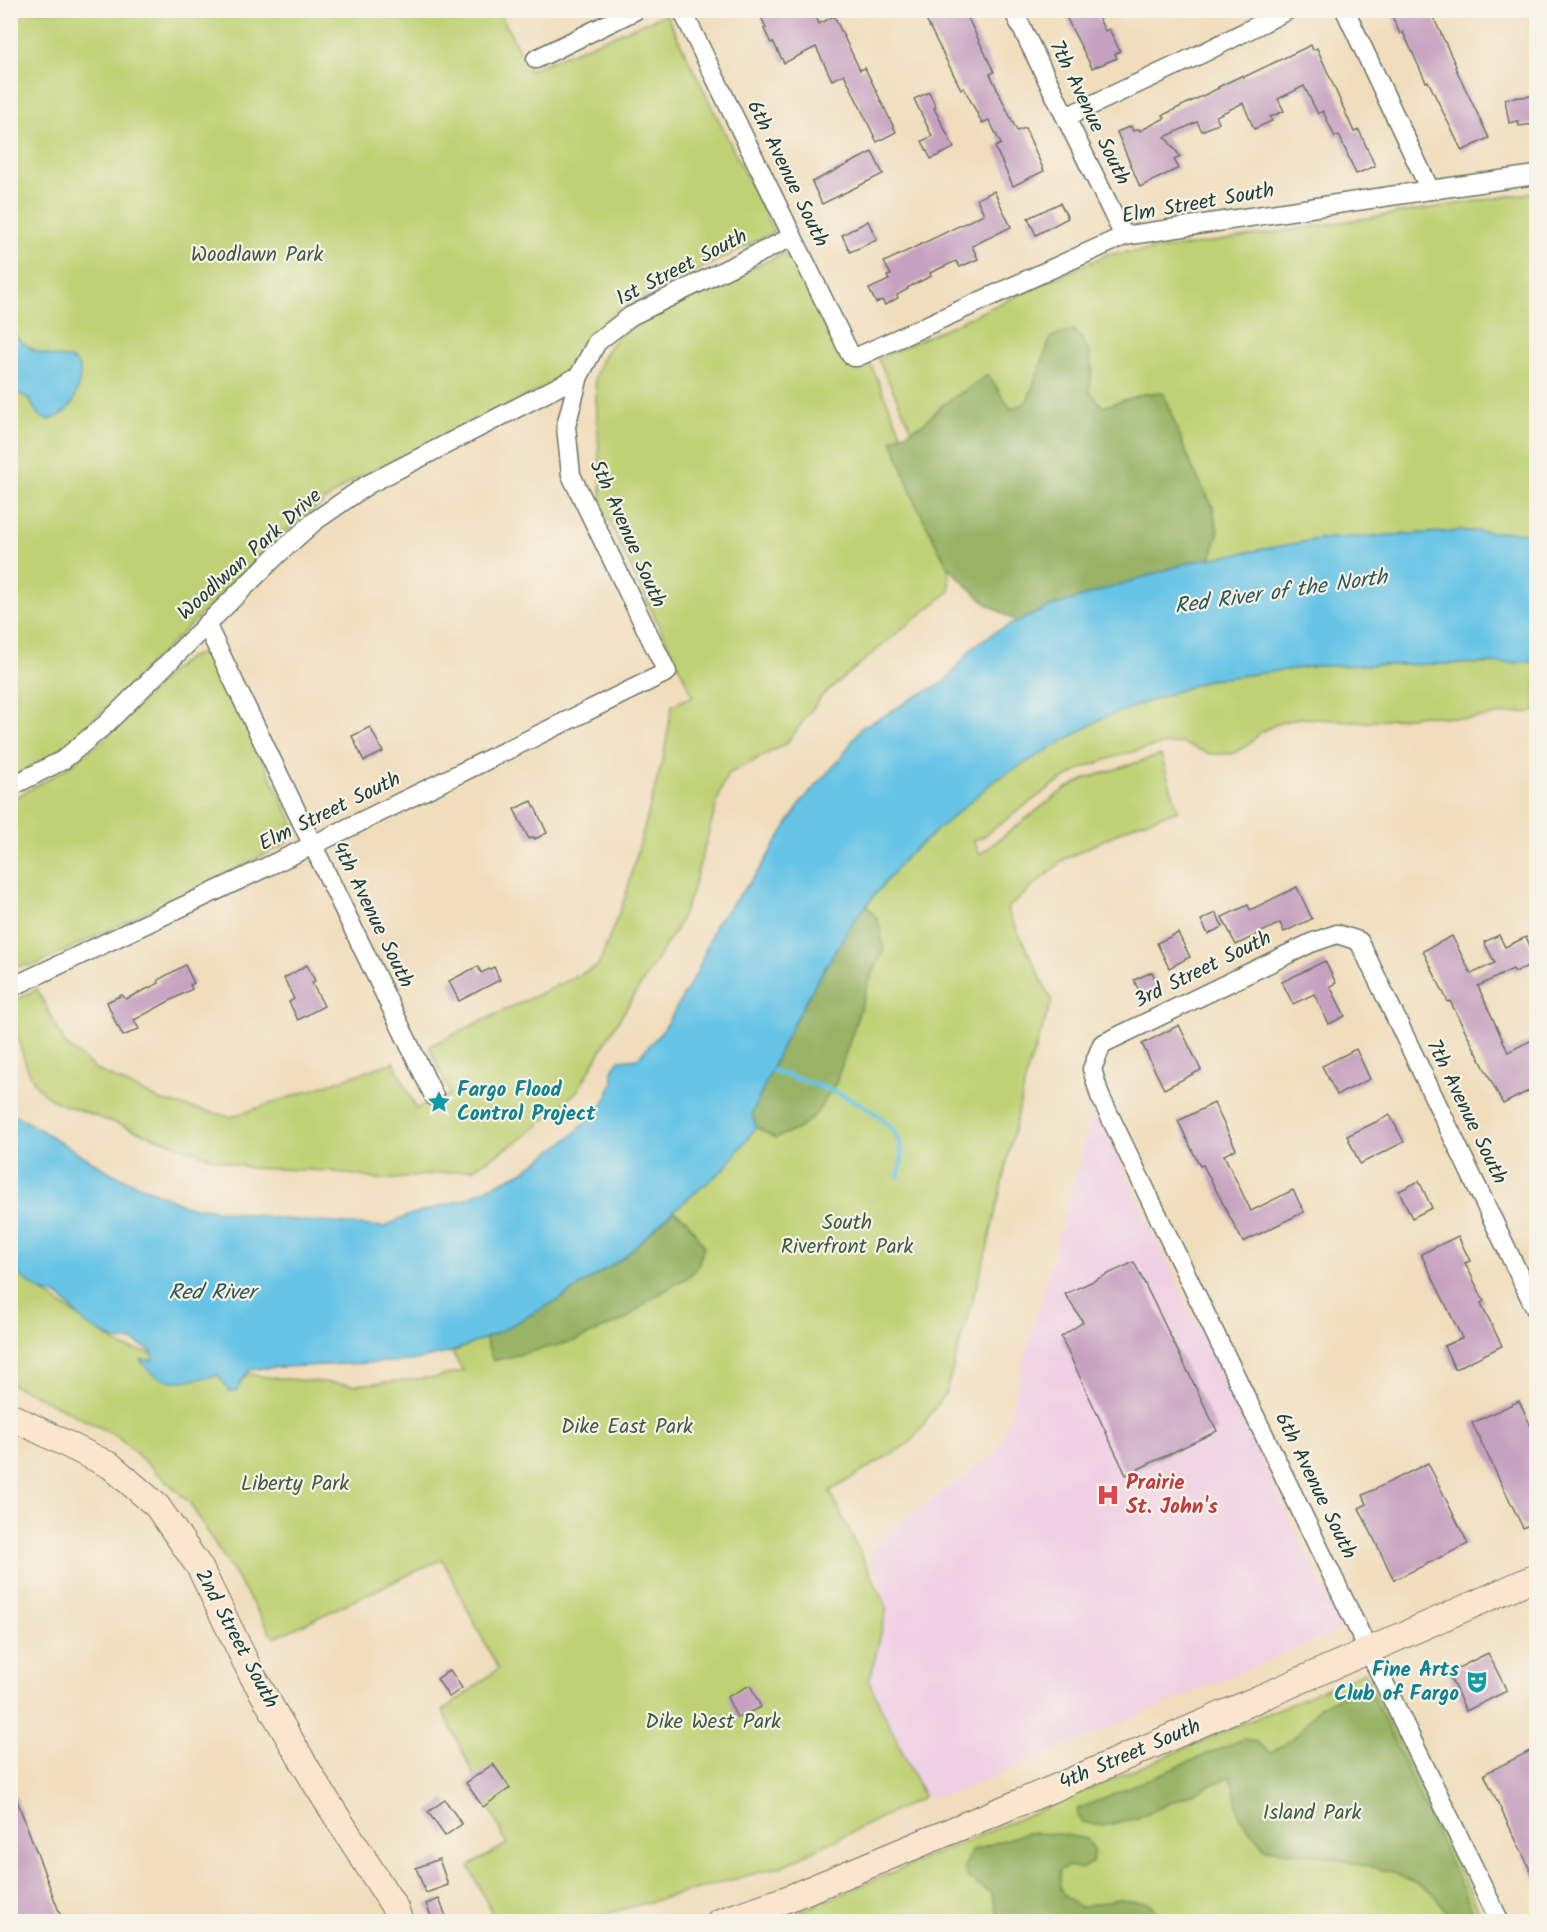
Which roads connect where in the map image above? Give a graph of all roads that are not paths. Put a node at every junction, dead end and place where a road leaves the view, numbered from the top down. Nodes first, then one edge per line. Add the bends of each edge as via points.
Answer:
1 (636, 10) edge
2 (682, 10) edge
3 (1013, 10) edge
4 (1288, 10) edge
5 (1345, 10) edge
6 (536, 59) dead end
7 (1066, 117) junction
8 (1536, 175) edge
9 (1431, 190) junction
10 (1124, 236) junction
11 (792, 237) junction
12 (853, 357) joint
13 (579, 376) junction
14 (206, 624) junction
15 (667, 672) joint
16 (10, 787) edge
17 (313, 845) junction
18 (1350, 938) joint
19 (10, 988) edge
20 (1092, 1069) joint
21 (434, 1096) dead end
22 (1536, 1310) edge
23 (10, 1416) edge
24 (1536, 1577) edge
25 (1370, 1651) junction
26 (400, 1922) edge
27 (719, 1922) edge
28 (1500, 1922) edge

1 - 6 street
2 - 11 street, 6th Avenue South
3 - 7 street, 7th Avenue South
4 - 7 street
5 - 9 street
7 - 10 street, 7th Avenue South
8 - 9 street, Elm Street South
9 - 10 street, Elm Street South
10 - 12 street, Elm Street South
11 - 12 street, 6th Avenue South
11 - 13 street, 1st Street South via 631,316 597,342
13 - 14 street, Woodlwan Park Drive via 367,484 315,521
13 - 15 street, 5th Avenue South via 566,426 571,475
14 - 16 street, Woodlwan Park Drive via 106,724 63,760
14 - 17 street, 4th Avenue South
15 - 17 street, Elm Street South
17 - 19 street, Elm Street South
17 - 21 street, 4th Avenue South
18 - 20 street, 3rd Street South via 1337,934 1311,943 1101,1044
18 - 22 street, 7th Avenue South via 1359,941
20 - 25 street, 6th Avenue South via 1100,1096
23 - 26 street, 2nd Street South via 111,1466 157,1506 200,1568 251,1673
24 - 25 street, 4th Street South
25 - 27 street, 4th Street South via 1057,1787 787,1899
25 - 28 street, 6th Avenue South

